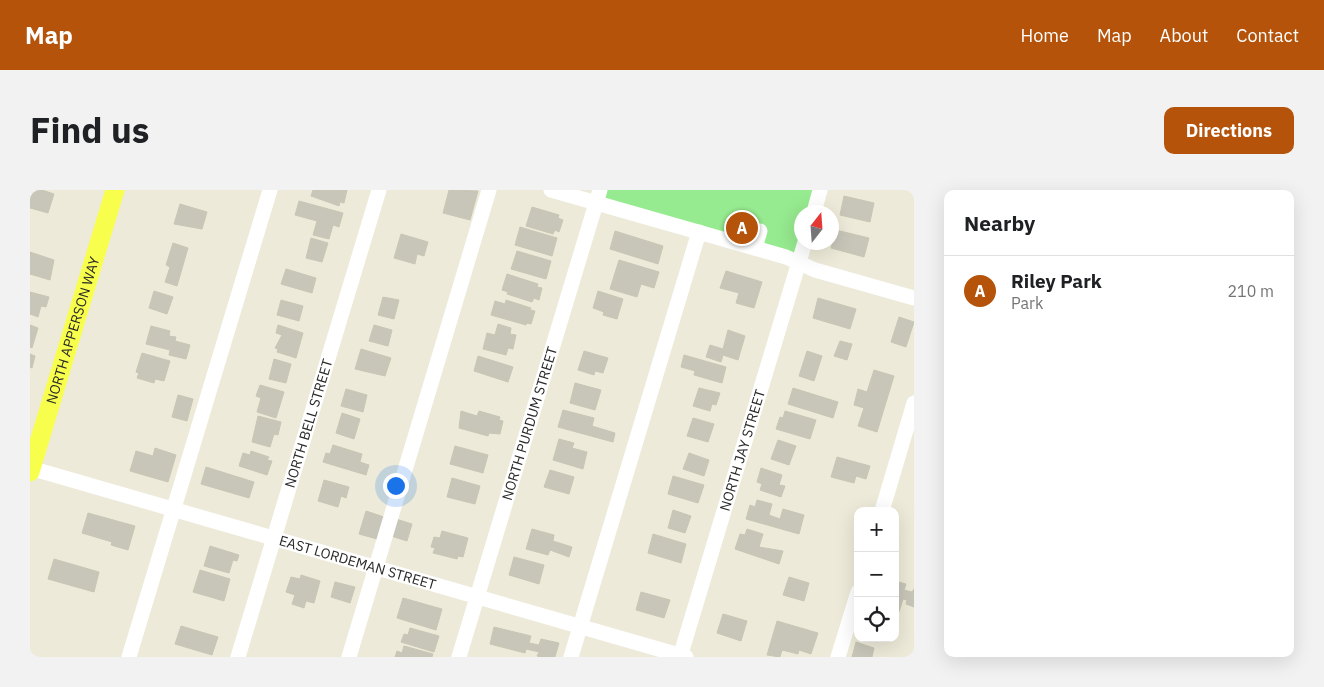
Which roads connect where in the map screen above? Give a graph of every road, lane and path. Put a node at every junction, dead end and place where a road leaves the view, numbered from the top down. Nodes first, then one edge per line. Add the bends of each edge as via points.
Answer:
1 (115, 190) edge
2 (270, 190) edge
3 (379, 190) edge
4 (489, 190) edge
5 (551, 190) edge
6 (820, 190) edge
7 (598, 196) edge
8 (816, 205) edge
9 (760, 231) dead end
10 (699, 232) junction
11 (755, 248) junction
12 (802, 250) edge
13 (799, 261) junction
14 (914, 298) edge
15 (914, 403) edge
16 (30, 470) edge
17 (883, 507) edge
18 (174, 509) junction
19 (274, 538) junction
20 (376, 568) junction
21 (477, 597) junction
22 (856, 597) edge
23 (580, 626) junction
24 (682, 656) edge
25 (129, 657) edge
26 (238, 657) edge
27 (349, 657) edge
28 (459, 657) edge
29 (571, 657) edge
30 (838, 657) edge

1 - 16 main road, NORTH APPERSON WAY
2 - 18 street
3 - 19 street, NORTH BELL STREET
4 - 20 street
5 - 7 street
6 - 8 street
7 - 10 street
7 - 21 street, NORTH PURDUM STREET
9 - 11 street
10 - 11 street
10 - 23 street
11 - 13 street
12 - 13 street, NORTH JAY STREET
13 - 14 street via 815,270
13 - 24 street, NORTH JAY STREET
15 - 17 street
16 - 18 street, EAST LORDEMAN STREET
18 - 19 street, EAST LORDEMAN STREET
18 - 25 street
19 - 20 street, EAST LORDEMAN STREET
19 - 26 street, NORTH BELL STREET
20 - 21 street, EAST LORDEMAN STREET
20 - 27 street
21 - 23 street, EAST LORDEMAN STREET
21 - 28 street, NORTH PURDUM STREET
22 - 30 street
23 - 24 street, EAST LORDEMAN STREET
23 - 29 street

